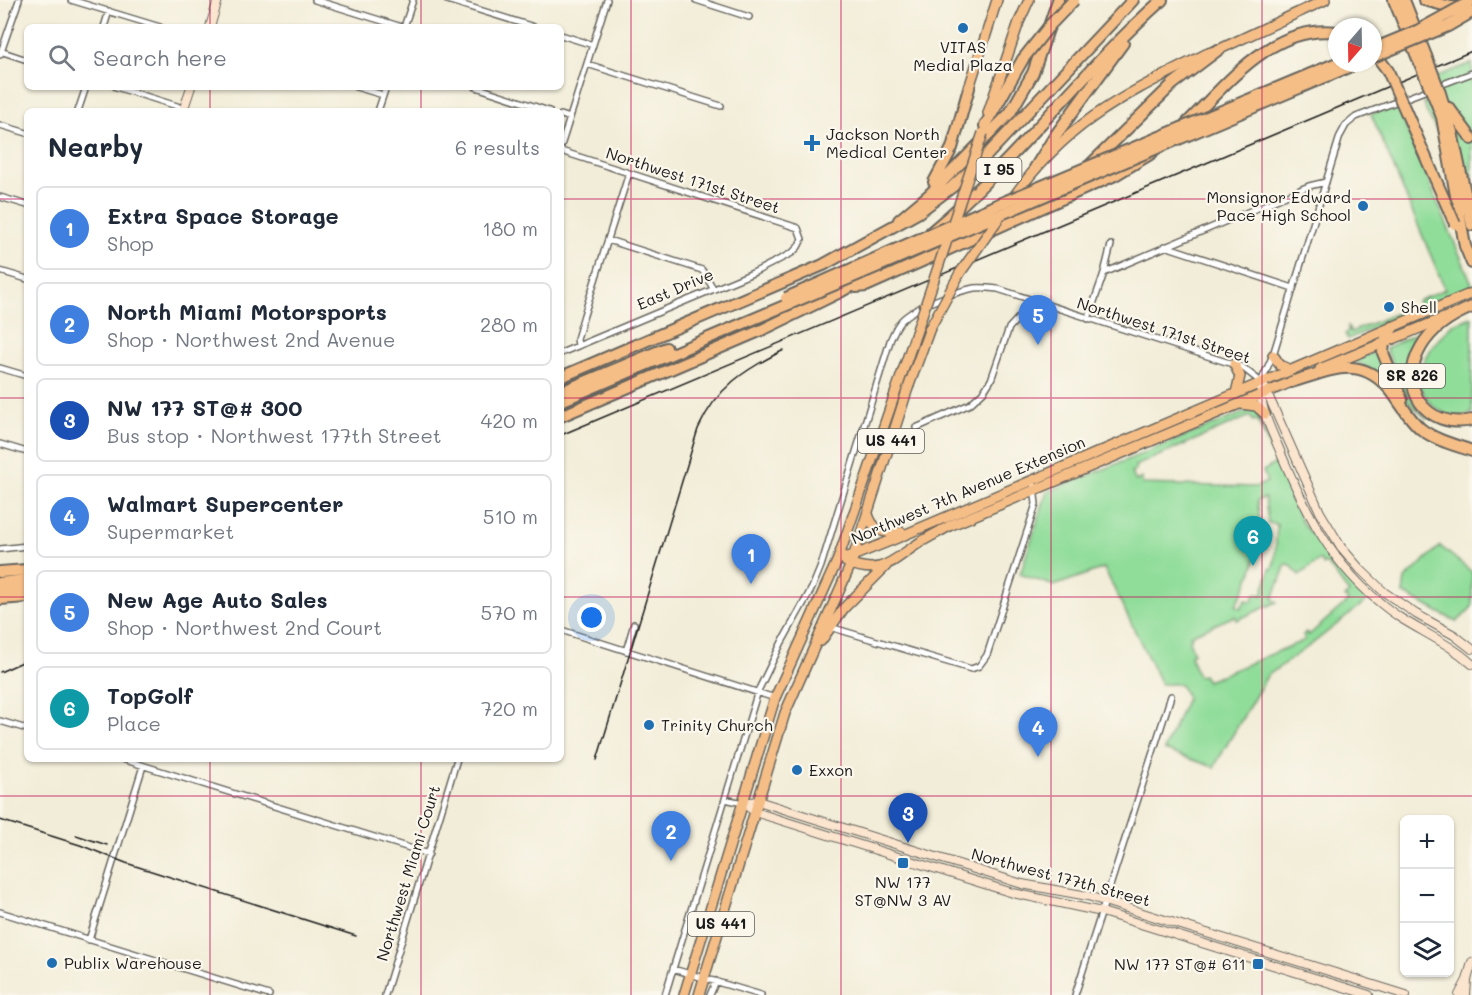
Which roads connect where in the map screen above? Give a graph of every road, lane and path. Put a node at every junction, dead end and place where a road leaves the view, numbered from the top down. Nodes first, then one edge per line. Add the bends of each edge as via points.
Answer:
1 (19, 0) edge
2 (71, 0) edge
3 (218, 0) edge
4 (315, 0) edge
5 (413, 0) edge
6 (447, 0) edge
7 (607, 0) edge
8 (696, 0) edge
9 (998, 0) edge
10 (1058, 0) edge
11 (1074, 0) edge
12 (1133, 0) edge
13 (1162, 0) edge
14 (1325, 0) edge
15 (1394, 0) edge
16 (1404, 0) edge
17 (1424, 0) edge
18 (1472, 1) edge
19 (1027, 3) edge
20 (1472, 7) edge
21 (109, 11) junction
22 (1472, 12) edge
23 (749, 17) dead end
24 (105, 24) edge
25 (150, 24) edge
26 (211, 24) edge
27 (393, 24) edge
28 (404, 24) edge
29 (524, 24) edge
30 (1129, 31) junction
31 (1328, 32) edge
32 (564, 36) edge
33 (593, 45) junction
34 (1382, 46) edge
35 (1218, 50) junction
36 (0, 53) edge
37 (1382, 53) edge
38 (1422, 58) junction
39 (24, 59) edge
40 (1382, 63) edge
41 (587, 64) junction
42 (1328, 67) edge
43 (1336, 72) edge
44 (1472, 73) edge
45 (969, 88) joint
46 (85, 90) edge
47 (124, 90) edge
48 (189, 90) edge
49 (366, 90) edge
50 (385, 90) edge
51 (485, 90) edge
52 (1436, 91) junction
53 (383, 95) junction
54 (1444, 101) junction
55 (721, 106) dead end
56 (79, 108) edge
57 (176, 108) edge
58 (185, 108) edge
59 (379, 108) edge
60 (540, 108) edge
61 (564, 116) edge
62 (570, 118) junction
63 (0, 125) edge
64 (984, 130) junction
65 (24, 132) edge
66 (564, 137) edge
67 (1472, 139) edge
68 (564, 153) edge
69 (1035, 168) junction
70 (629, 174) junction
71 (1326, 182) junction
72 (0, 197) edge
73 (924, 197) junction
74 (24, 204) edge
75 (1029, 212) junction
76 (1472, 225) edge
77 (891, 229) junction
78 (608, 240) junction
79 (1111, 245) dead end
80 (1165, 246) junction
81 (1465, 246) junction
82 (798, 247) joint
83 (1472, 263) edge
84 (0, 271) edge
85 (1104, 273) junction
86 (24, 277) edge
87 (849, 287) junction
88 (714, 288) junction
89 (1293, 288) junction
90 (1472, 292) edge
91 (1034, 301) junction
92 (1468, 308) edge
93 (1088, 319) junction
94 (743, 320) junction
95 (1393, 327) junction
96 (1384, 342) junction
97 (578, 345) junction
98 (564, 350) edge
99 (1273, 355) junction
100 (1234, 364) junction
101 (0, 368) edge
102 (1291, 370) junction
103 (24, 375) edge
104 (564, 376) edge
105 (1261, 382) junction
106 (1291, 382) junction
107 (564, 391) edge
108 (1236, 393) junction
109 (1264, 393) junction
110 (564, 400) edge
111 (1239, 404) junction
112 (1265, 414) junction
113 (1408, 414) junction
114 (564, 415) edge
115 (1472, 420) edge
116 (916, 428) dead end
117 (0, 444) edge
118 (24, 451) edge
119 (1472, 451) edge
120 (1033, 479) junction
121 (1036, 490) junction
122 (868, 514) junction
123 (906, 532) junction
124 (24, 546) edge
125 (0, 549) edge
126 (838, 559) junction
127 (853, 560) junction
128 (886, 566) junction
129 (24, 570) edge
130 (0, 572) edge
131 (24, 580) edge
132 (0, 583) edge
133 (24, 588) edge
134 (0, 591) edge
135 (24, 597) edge
136 (0, 599) edge
137 (634, 624) dead end
138 (830, 627) junction
139 (564, 631) edge
140 (1472, 649) edge
141 (626, 651) junction
142 (809, 658) junction
143 (1472, 664) edge
144 (758, 691) junction
145 (1171, 696) dead end
146 (775, 698) junction
147 (0, 721) edge
148 (24, 728) edge
149 (131, 762) edge
150 (456, 762) edge
151 (143, 766) junction
152 (725, 799) junction
153 (758, 801) junction
154 (743, 803) junction
155 (755, 812) junction
156 (429, 855) junction
157 (1105, 901) junction
158 (0, 912) edge
159 (1102, 912) junction
160 (89, 940) junction
161 (1472, 962) edge
162 (673, 969) junction
163 (691, 974) junction
164 (704, 978) junction
165 (1350, 978) junction
166 (716, 981) junction
167 (1469, 981) edge
168 (1344, 987) junction
169 (268, 995) edge
170 (386, 995) edge
171 (665, 995) edge
172 (684, 995) edge
173 (699, 995) edge
174 (710, 995) edge
175 (761, 995) edge
176 (1075, 995) edge
177 (1369, 995) edge
178 (1406, 995) edge
179 (1457, 995) edge
180 (1466, 995) edge

1 - 36 street
2 - 21 street
3 - 26 street
4 - 27 street
5 - 28 street
6 - 29 street
7 - 33 street
8 - 23 street
9 - 45 main road
10 - 73 highway via 1035,68 1017,103
11 - 64 highway, bridge via 1023,58
12 - 77 highway, I 95 via 968,172
13 - 30 highway, I 95
14 - 35 main road, US 441
15 - 38 highway
16 - 38 highway
17 - 20 highway via 1451,7
18 - 34 highway, bridge
19 - 64 main road, US 441
21 - 24 street
21 - 25 street
22 - 37 highway, bridge
30 - 69 highway via 1121,49
30 - 87 highway, I 95 via 969,200 904,254
31 - 75 highway via 1306,33 1267,49 1148,156 1115,175
32 - 33 street
33 - 41 street
35 - 69 main road, US 441 via 1110,104
35 - 75 highway via 1173,84 1084,171
36 - 39 street
38 - 52 highway, bridge
40 - 81 highway, bridge
41 - 55 street
41 - 62 street
42 - 94 highway, bridge via 999,204
43 - 94 highway, bridge via 887,264
44 - 71 street via 1350,120 1340,136
45 - 73 highway via 950,153
46 - 56 street
47 - 57 street
48 - 58 street
49 - 53 street
50 - 53 street
51 - 60 street
52 - 54 highway
52 - 81 highway
53 - 59 street
54 - 67 highway
54 - 76 highway
61 - 62 street
62 - 66 street
63 - 65 street
64 - 126 main road, US 441, bridge
68 - 70 street, Northwest 171st Street
69 - 122 main road, US 441, bridge via 954,282 930,328
70 - 78 street
70 - 82 street, Northwest 171st Street via 798,228 802,239
71 - 80 street
71 - 89 street
72 - 74 street
73 - 77 highway
75 - 87 highway via 866,286
77 - 104 highway, I 95 via 823,265
78 - 88 street via 702,270
78 - 97 street
79 - 85 street
80 - 85 street
80 - 89 street
81 - 83 highway
82 - 88 street, East Drive via 755,272
84 - 86 street
85 - 93 street
87 - 114 highway, I 95
88 - 97 street, East Drive
89 - 99 street
90 - 95 main road, Northwest 7th Avenue Extension
91 - 93 street, Northwest 171st Street
91 - 116 street via 1009,328 984,391 970,404
91 - 144 street, Northwest 171st Street via 998,289 959,292 901,321 894,331 813,588
92 - 96 main road, Northwest 7th Avenue Extension
92 - 115 highway, SR 826 via 1442,323 1421,347 1412,378 1415,393 1433,415 1458,423
93 - 100 street, Northwest 171st Street
94 - 107 highway
94 - 110 highway
95 - 96 highway
95 - 102 main road, Northwest 7th Avenue Extension
96 - 106 main road, Northwest 7th Avenue Extension
96 - 113 highway via 1383,353
97 - 98 street, East Drive
99 - 102 main road via 1280,365
99 - 105 street
100 - 105 street, Northwest 171st Street
100 - 108 main road via 1240,376
101 - 103 street
102 - 105 main road, Northwest 7th Avenue Extension
105 - 108 main road, Northwest 7th Avenue Extension
105 - 109 street
106 - 109 main road, Northwest 7th Avenue Extension
106 - 113 highway via 1339,368 1368,371 1381,380
108 - 120 main road, Northwest 7th Avenue Extension
109 - 111 main road, Northwest 7th Avenue Extension
109 - 112 street
109 - 140 street via 1320,512 1341,547 1384,592
111 - 112 main road via 1256,406
111 - 121 main road, Northwest 7th Avenue Extension
112 - 143 street via 1308,515 1343,565 1379,602 1440,639
113 - 119 highway via 1421,429
117 - 118 street
120 - 121 street
120 - 123 main road, Northwest 7th Avenue Extension
121 - 128 main road, Northwest 7th Avenue Extension via 949,526
121 - 138 street via 1036,504 987,655 980,666 971,669
122 - 123 main road via 880,531
122 - 127 main road, US 441
123 - 127 main road, Northwest 7th Avenue Extension
124 - 125 street
126 - 127 main road, Northwest 7th Avenue Extension
126 - 146 main road, US 441
127 - 128 main road, Northwest 7th Avenue Extension via 866,569
127 - 142 main road, US 441
128 - 138 main road
129 - 130 highway
131 - 132 highway
133 - 134 highway
135 - 136 highway
137 - 141 street
138 - 142 main road
139 - 141 street
141 - 144 street
142 - 153 main road, US 441 via 785,713
144 - 146 street
144 - 152 street
145 - 157 street
146 - 154 main road, US 441
147 - 148 street
149 - 151 street
150 - 156 street, Northwest Miami Court
151 - 156 street
151 - 160 street
152 - 154 street, Northwest 177th Street
152 - 162 street
153 - 154 street, Northwest 177th Street
153 - 155 main road, US 441
153 - 157 street, Northwest 177th Street via 1022,884
154 - 155 street, Northwest 177th Street
154 - 163 main road, US 441
155 - 159 street, Northwest 177th Street via 1013,893
155 - 164 main road, US 441
156 - 170 street, Northwest Miami Court
157 - 159 street
157 - 165 street, Northwest 177th Street
158 - 160 street
159 - 168 street, Northwest 177th Street
159 - 176 street
160 - 169 street
161 - 167 street
162 - 163 street
162 - 171 street
163 - 164 street
163 - 172 main road, US 441
164 - 166 street
164 - 173 main road, US 441
165 - 168 street
165 - 178 street, Northwest 177th Street
166 - 174 street
166 - 175 street
167 - 179 street
167 - 180 street
168 - 177 street, Northwest 177th Street

